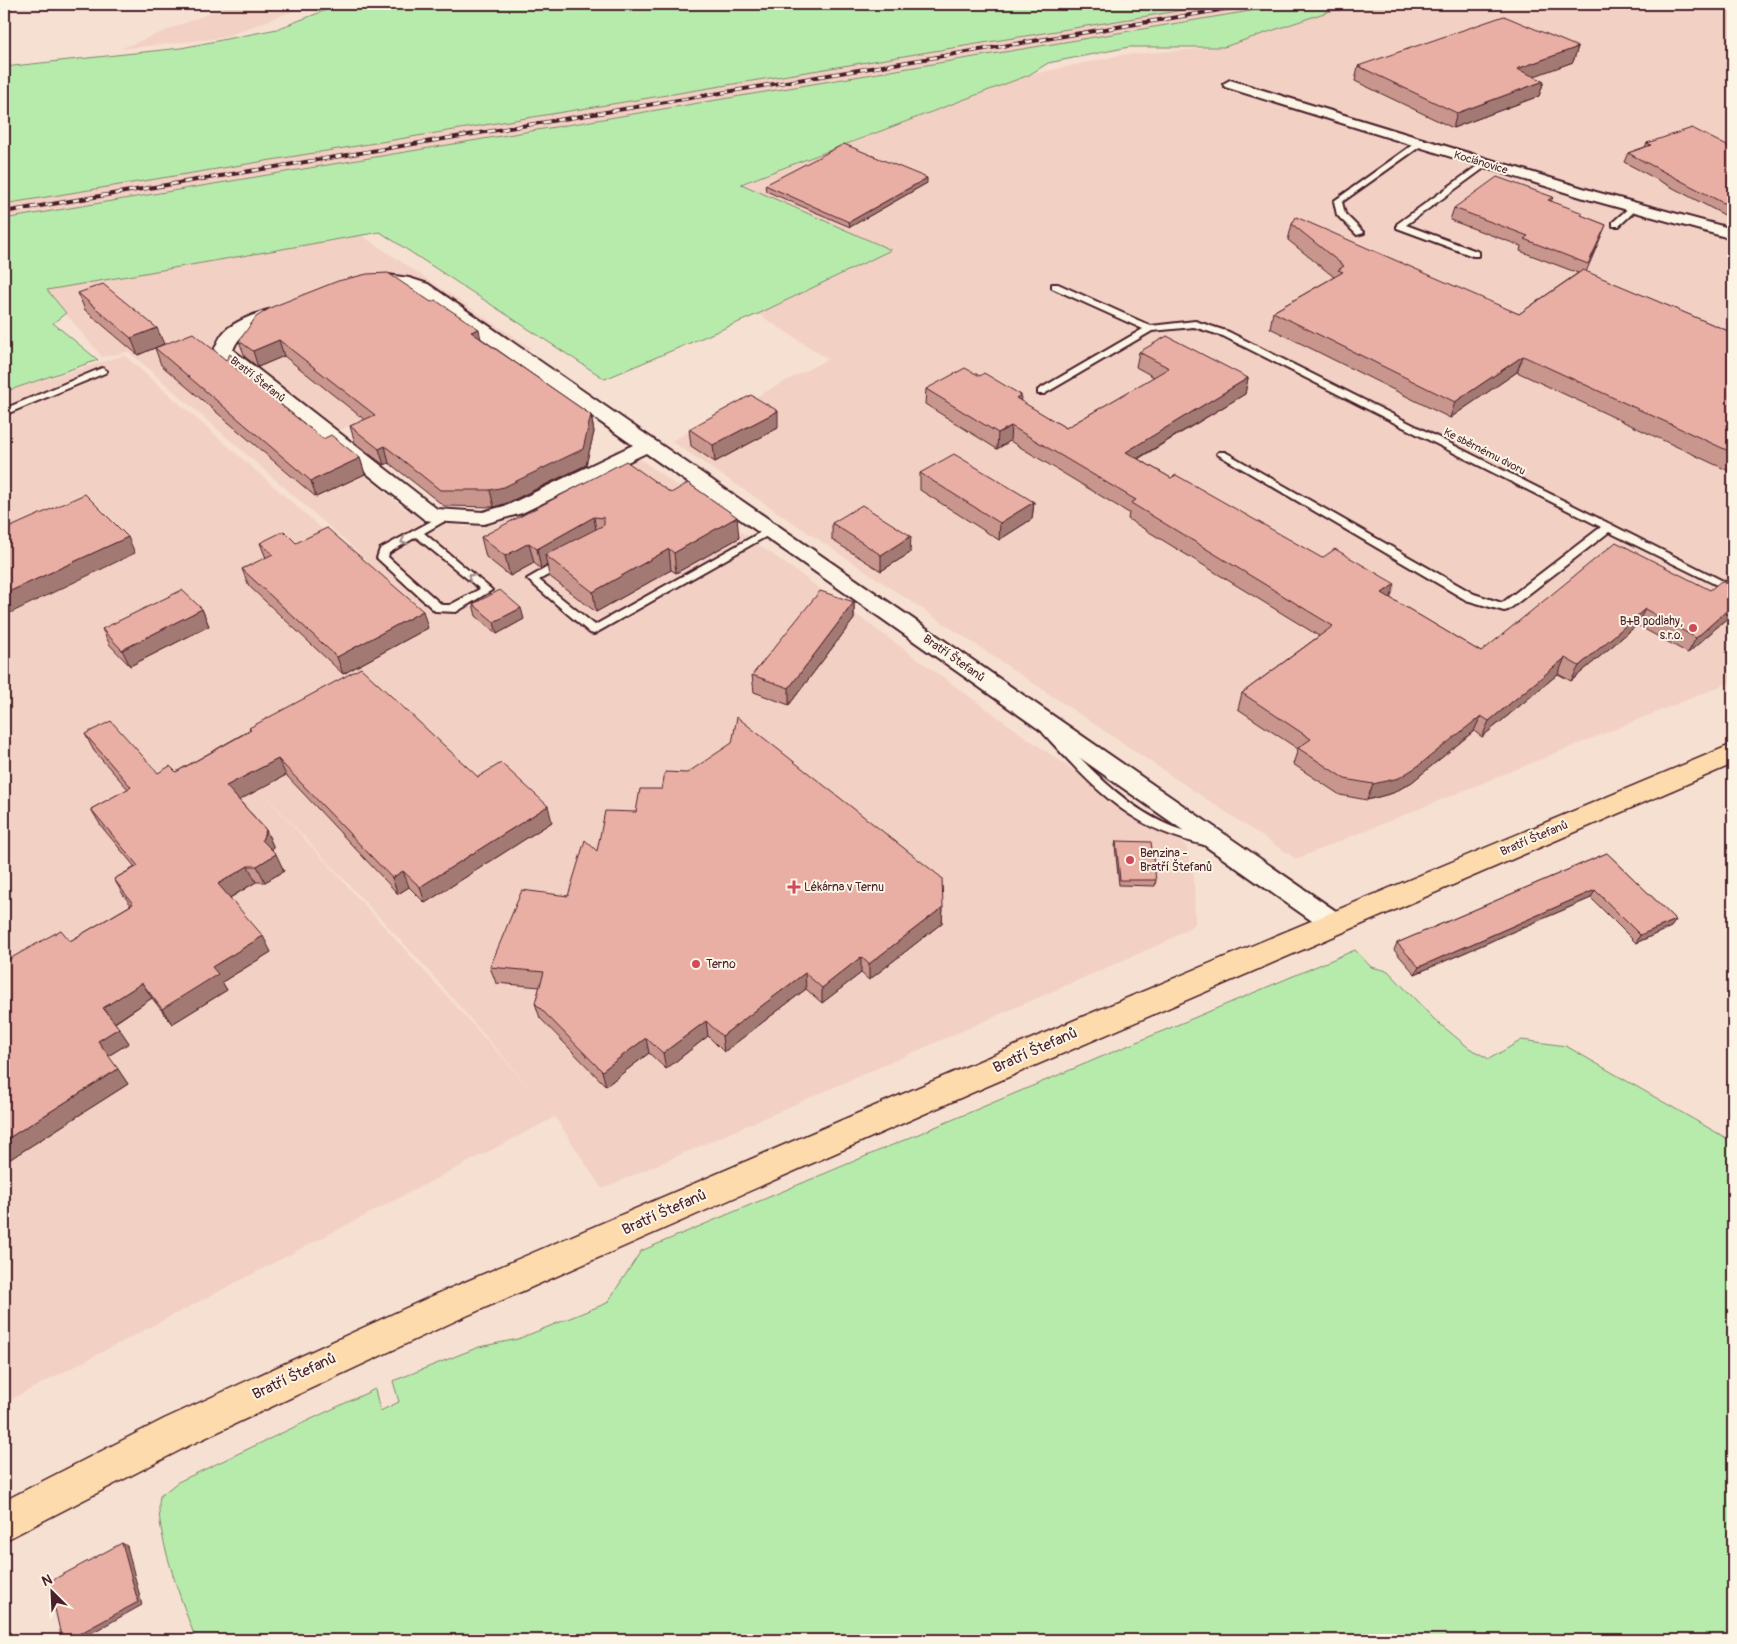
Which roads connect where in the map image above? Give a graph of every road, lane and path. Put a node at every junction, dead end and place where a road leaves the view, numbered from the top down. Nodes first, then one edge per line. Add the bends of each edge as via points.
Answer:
1 (1230, 84) dead end
2 (1421, 143) junction
3 (1487, 163) junction
4 (1635, 207) junction
5 (1616, 224) dead end
6 (1360, 233) dead end
7 (1733, 234) edge
8 (1476, 254) dead end
9 (353, 285) edge
10 (1055, 286) dead end
11 (298, 306) edge
12 (1150, 329) junction
13 (102, 371) dead end
14 (1040, 392) dead end
15 (4, 412) edge
16 (648, 445) junction
17 (1222, 454) dead end
18 (446, 516) junction
19 (1608, 527) junction
20 (770, 530) junction
21 (418, 534) junction
22 (571, 558) edge
23 (1733, 590) edge
24 (1733, 754) edge
25 (1334, 923) junction
26 (4, 1522) edge

1 - 2 street, Kociánovice
2 - 3 street, Kociánovice
2 - 6 lane via 1338,201 1341,215
3 - 4 street, Kociánovice
3 - 8 lane via 1400,226
4 - 5 lane
4 - 7 street, Kociánovice
9 - 16 street, Bratří Štefanů via 387,280 407,282 422,288
10 - 12 lane
11 - 18 street, Bratří Štefanů via 234,330 223,351 432,514
12 - 14 lane
12 - 19 lane, Ke sběrnému dvoru via 1195,324 1226,334
13 - 15 lane
16 - 18 street, Bratří Štefanů via 515,508 484,518
16 - 20 street, Bratří Štefanů
17 - 19 lane via 1470,597 1504,607
18 - 21 lane
19 - 23 lane, Ke sběrnému dvoru
20 - 22 lane via 594,630 532,579
20 - 25 street, Bratří Štefanů
21 -> 21 lane via 384,551 382,558 439,608 452,609 487,590
24 - 25 main road, Bratří Štefanů
25 - 26 main road, Bratří Štefanů via 352,1349 190,1425

